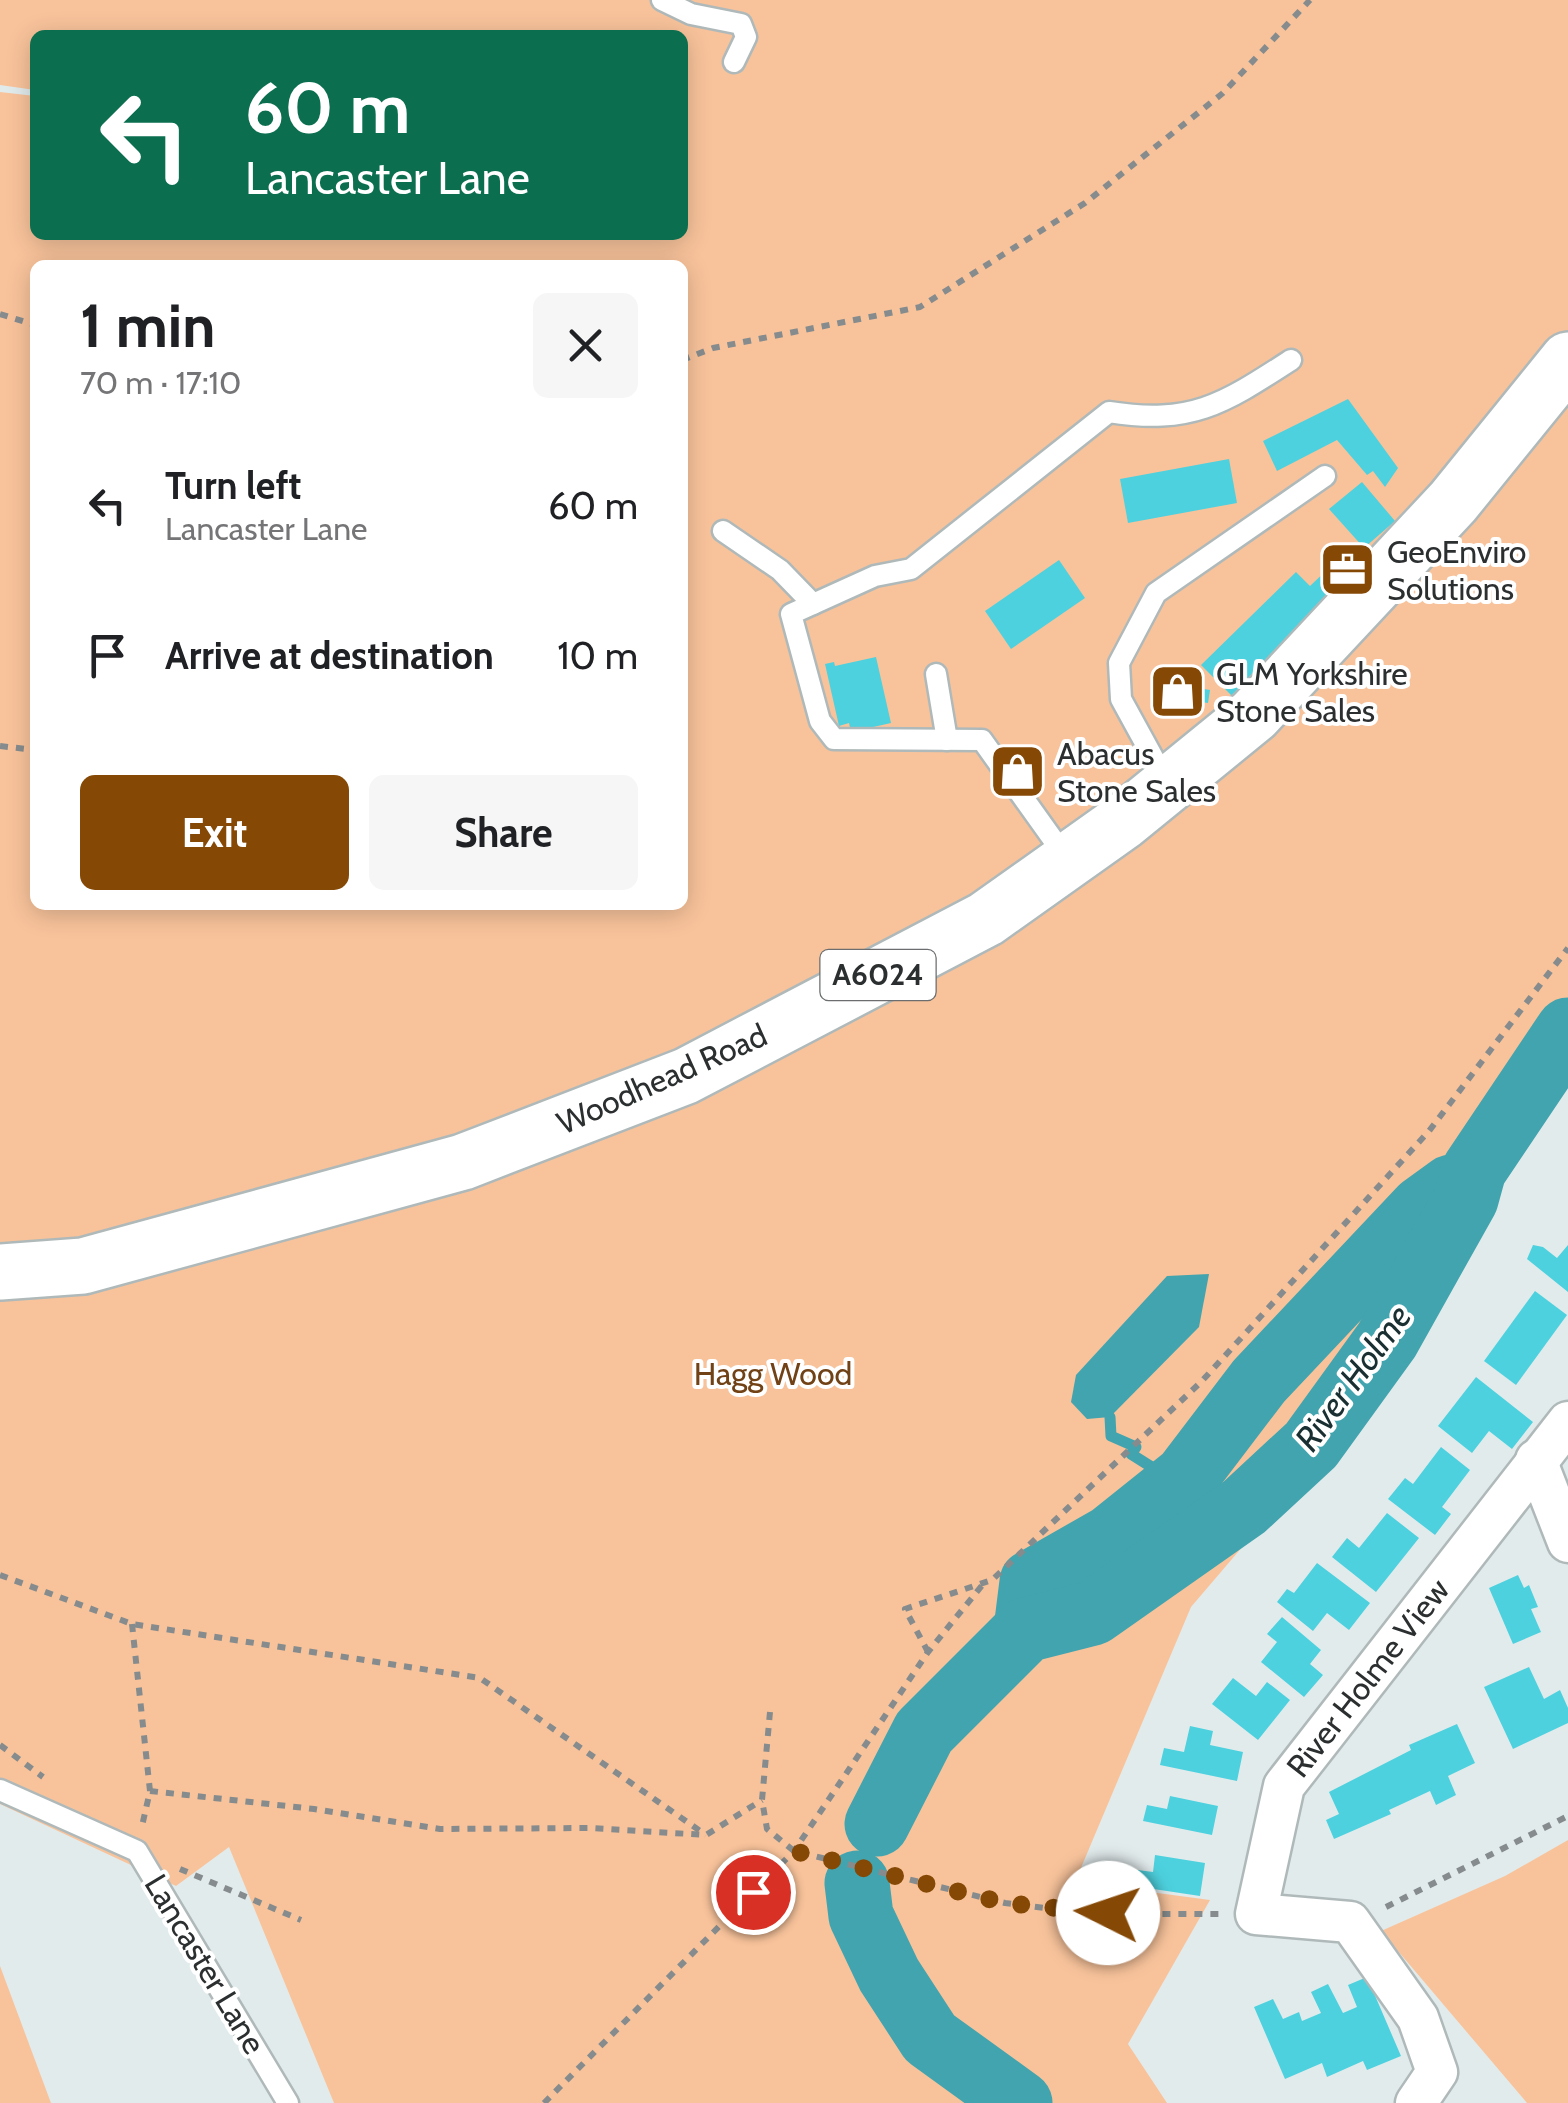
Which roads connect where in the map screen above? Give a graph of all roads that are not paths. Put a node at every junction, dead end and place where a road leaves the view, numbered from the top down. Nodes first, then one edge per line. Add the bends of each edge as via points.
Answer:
1 (662, 0) edge
2 (734, 62) dead end
3 (1291, 360) dead end
4 (1568, 360) edge
5 (1325, 476) dead end
6 (723, 531) dead end
7 (814, 604) junction
8 (936, 674) dead end
9 (948, 740) junction
10 (1168, 785) junction
11 (1068, 861) junction
12 (0, 1272) edge
13 (1568, 1422) edge
14 (1536, 1460) junction
15 (1568, 1542) edge
16 (0, 1790) edge
17 (288, 2103) edge
18 (1416, 2103) edge

1 - 2 lane via 690,14 742,24 746,37
3 - 7 lane via 1213,408 1146,418 1109,412 910,569 875,576
4 - 10 main road, Woodhead Road / A6024 via 1452,502 1254,715
5 - 10 lane via 1156,593 1119,662 1121,700
6 - 7 lane via 780,570
7 - 9 lane via 791,614 820,720 834,740
8 - 9 lane
9 - 11 lane via 982,740
10 - 11 main road, Woodhead Road / A6024
11 - 12 main road, Woodhead Road / A6024 via 986,919 686,1076 482,1155 83,1266
13 - 14 street, River Holme View
14 - 15 street
14 - 18 street, River Holme View via 1284,1786 1256,1914 1350,1922 1418,2018 1436,2072
16 - 17 lane, Lancaster Lane via 137,1851

